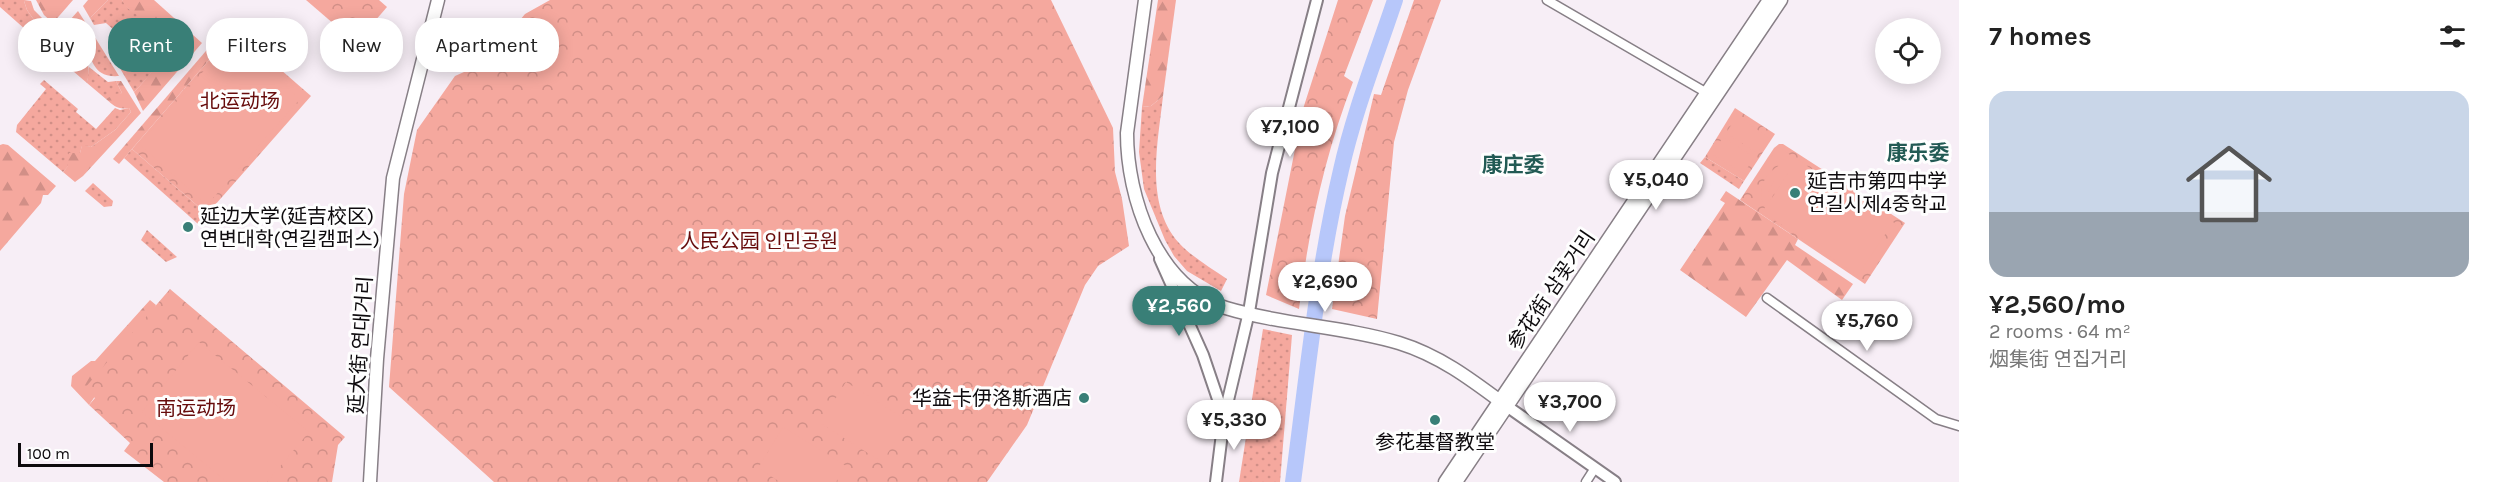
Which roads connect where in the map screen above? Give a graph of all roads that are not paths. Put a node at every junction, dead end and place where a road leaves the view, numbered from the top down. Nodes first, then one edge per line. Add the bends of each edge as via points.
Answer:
1 (438, 0) edge
2 (1145, 0) edge
3 (1317, 0) edge
4 (1547, 0) edge
5 (1769, 0) edge
6 (1781, 0) edge
7 (1707, 93) junction
8 (1156, 249) junction
9 (1767, 298) dead end
10 (1249, 312) junction
11 (1504, 404) junction
12 (1224, 417) junction
13 (1959, 426) edge
14 (1595, 468) junction
15 (370, 482) edge
16 (1216, 482) edge
17 (1445, 482) edge
18 (1456, 482) edge
19 (1586, 482) edge
20 (1615, 482) edge

1 - 15 main road, 延大街 연대거리 via 393,178
2 - 8 main road via 1127,155 1134,195
3 - 10 street via 1272,172
4 - 7 street
5 - 7 main road, 参花街 삼꽃거리
6 - 11 main road, 参花街 삼꽃거리
7 - 11 main road, 参花街 삼꽃거리
8 - 10 main road via 1198,293 1224,308
8 - 12 street via 1211,374
9 - 13 street via 1936,419
10 - 11 main road via 1418,349 1448,363
10 - 12 street
11 - 14 street
11 - 17 main road, 参花街 삼꽃거리
11 - 18 main road, 参花街 삼꽃거리
12 - 16 street
14 - 19 street
14 - 20 street

